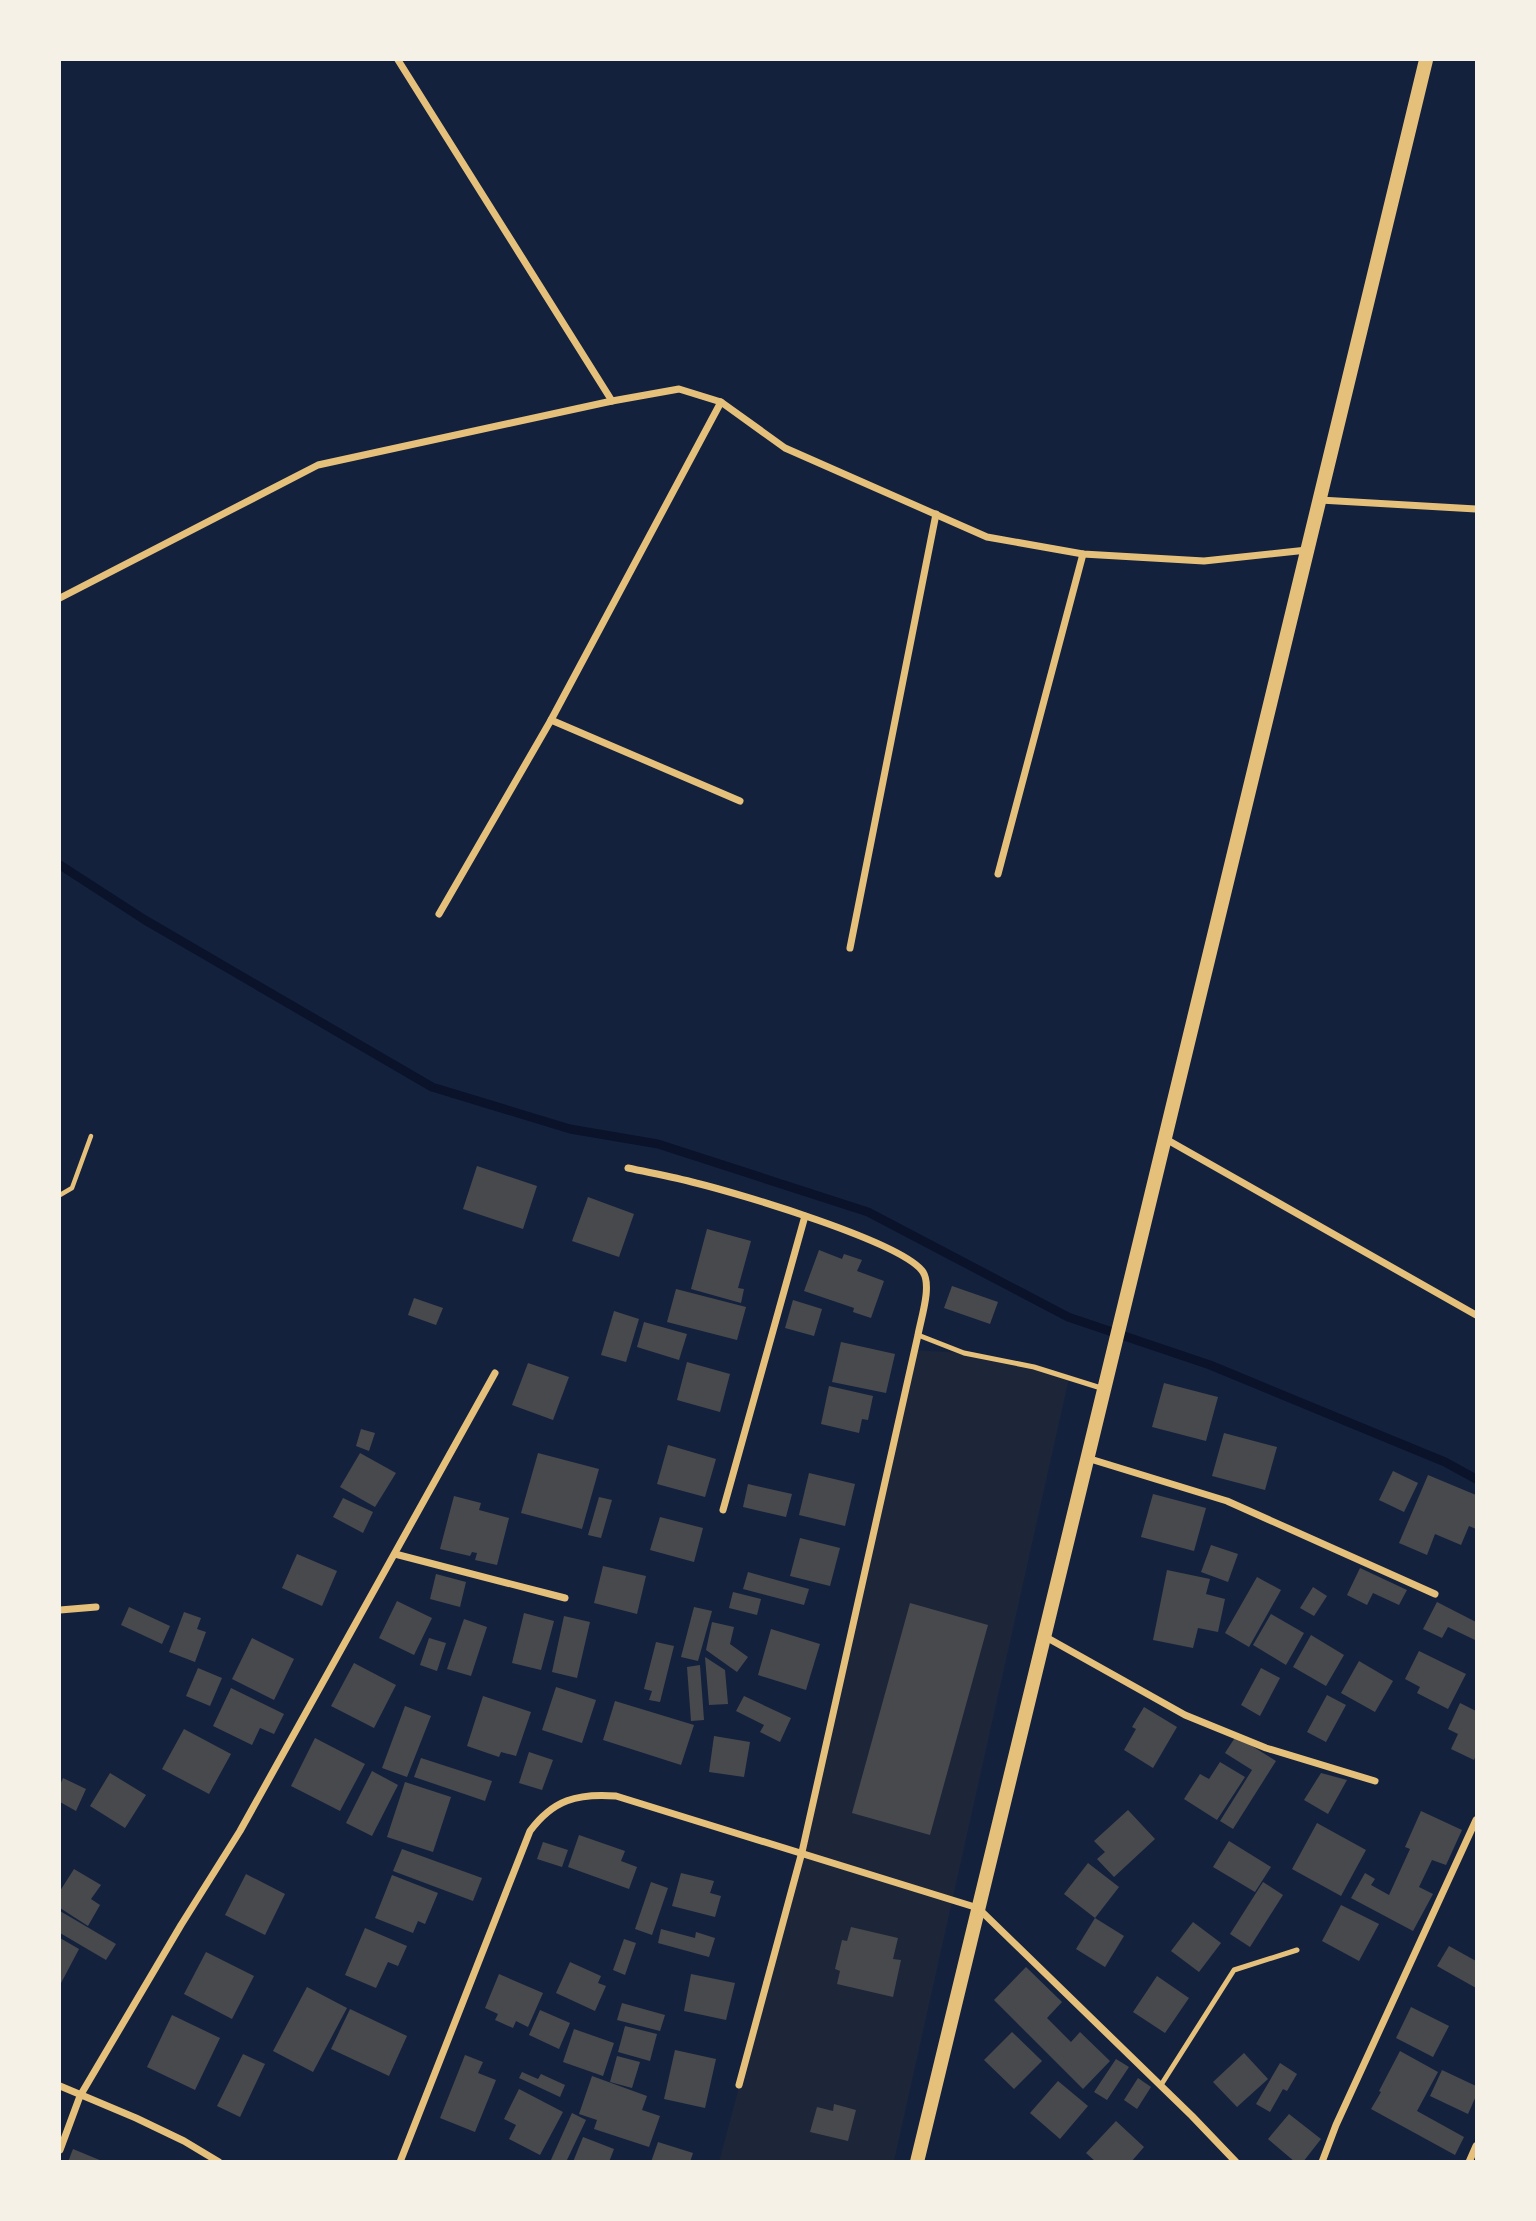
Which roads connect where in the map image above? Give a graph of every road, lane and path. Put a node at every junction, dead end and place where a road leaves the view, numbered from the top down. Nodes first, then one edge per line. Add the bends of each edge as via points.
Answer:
1 (398, 60) edge
2 (1426, 60) edge
3 (612, 401) junction
4 (721, 402) junction
5 (1320, 500) junction
6 (1476, 509) edge
7 (936, 514) junction
8 (1308, 550) junction
9 (1083, 554) junction
10 (60, 598) edge
11 (551, 720) junction
12 (740, 801) dead end
13 (998, 874) dead end
14 (439, 914) dead end
15 (850, 948) dead end
16 (91, 1136) dead end
17 (1164, 1138) junction
18 (628, 1168) dead end
19 (60, 1195) edge
20 (805, 1216) junction
21 (1476, 1315) edge
22 (918, 1335) junction
23 (495, 1373) dead end
24 (1104, 1389) junction
25 (1087, 1458) junction
26 (723, 1510) dead end
27 (395, 1554) junction
28 (1435, 1594) dead end
29 (565, 1598) dead end
30 (96, 1607) dead end
31 (60, 1611) edge
32 (1043, 1636) junction
33 (1375, 1781) dead end
34 (1476, 1820) edge
35 (802, 1852) junction
36 (978, 1908) junction
37 (1297, 1950) dead end
38 (739, 2085) dead end
39 (1161, 2085) junction
40 (60, 2087) edge
41 (80, 2096) junction
42 (1476, 2146) edge
43 (60, 2150) edge
44 (219, 2161) edge
45 (400, 2161) edge
46 (917, 2161) edge
47 (1236, 2161) edge
48 (1322, 2161) edge
49 (1469, 2161) edge

1 - 3 street
2 - 5 main road
3 - 4 street via 679,389
3 - 10 street via 318,465
4 - 7 street via 785,448
4 - 11 street
5 - 6 street
5 - 8 main road
7 - 9 street via 988,537
7 - 15 street
8 - 9 street via 1203,561
8 - 17 main road
9 - 13 street
11 - 12 street
11 - 14 street
16 - 19 path via 72,1188
17 - 21 street
17 - 24 main road
18 - 20 street
20 - 22 street via 876,1242 916,1265 928,1284
20 - 26 street
22 - 24 lane via 964,1353 1034,1367
22 - 35 street
23 - 27 street
24 - 25 main road
25 - 28 street via 1227,1501
25 - 32 main road
27 - 29 street
27 - 41 street via 240,1831
30 - 31 street
32 - 33 street via 1185,1715 1266,1748
32 - 36 main road
34 - 48 street
35 - 36 street
35 - 38 street
35 - 45 street via 616,1796 583,1796 560,1802 530,1831
36 - 39 street
36 - 46 main road
37 - 39 lane via 1234,1970
39 - 47 street
40 - 41 street
41 - 43 street
41 - 44 street via 136,2118
42 - 49 street

